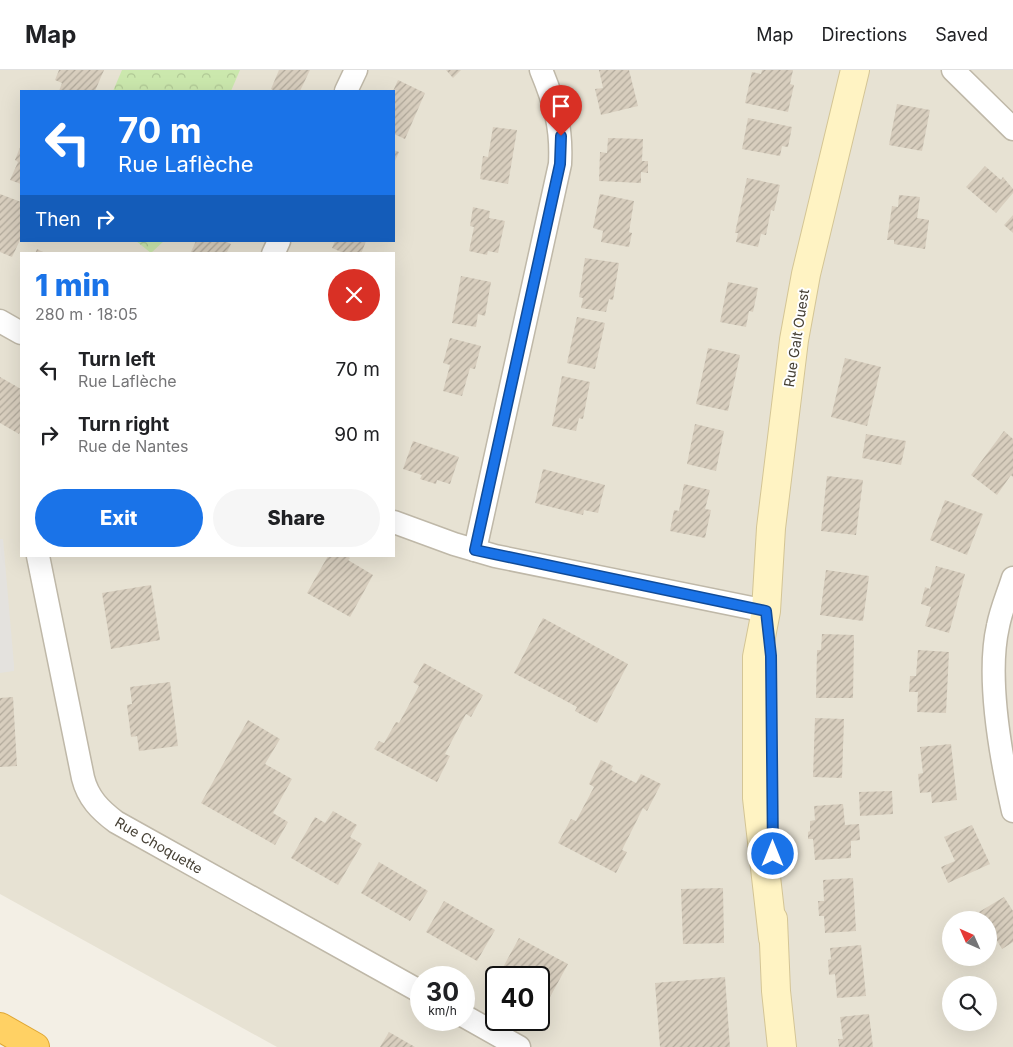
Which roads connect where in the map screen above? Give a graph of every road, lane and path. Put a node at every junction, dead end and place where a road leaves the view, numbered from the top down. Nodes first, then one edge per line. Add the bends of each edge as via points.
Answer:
1 (356, 70) edge
2 (541, 70) edge
3 (855, 70) edge
4 (952, 70) edge
5 (346, 90) edge
6 (1013, 129) edge
7 (0, 321) edge
8 (20, 332) edge
9 (395, 522) edge
10 (475, 550) junction
11 (38, 557) edge
12 (1013, 578) edge
13 (766, 611) junction
14 (1013, 811) edge
15 (410, 986) edge
16 (475, 1022) edge
17 (0, 1027) edge
18 (36, 1047) edge
19 (519, 1047) edge
20 (782, 1047) edge

1 - 5 street
2 - 10 street via 554,101 561,136 560,164
3 - 13 street, Rue Galt Ouest via 806,274 794,340 771,528
4 - 6 street
7 - 8 street
9 - 10 street
10 - 13 street
11 - 15 street, Rue Choquette via 83,778 99,808 122,825
12 - 14 street via 998,626 994,663 996,706
13 - 20 street, Rue Galt Ouest via 771,656 773,938
16 - 19 street
17 - 18 highway

